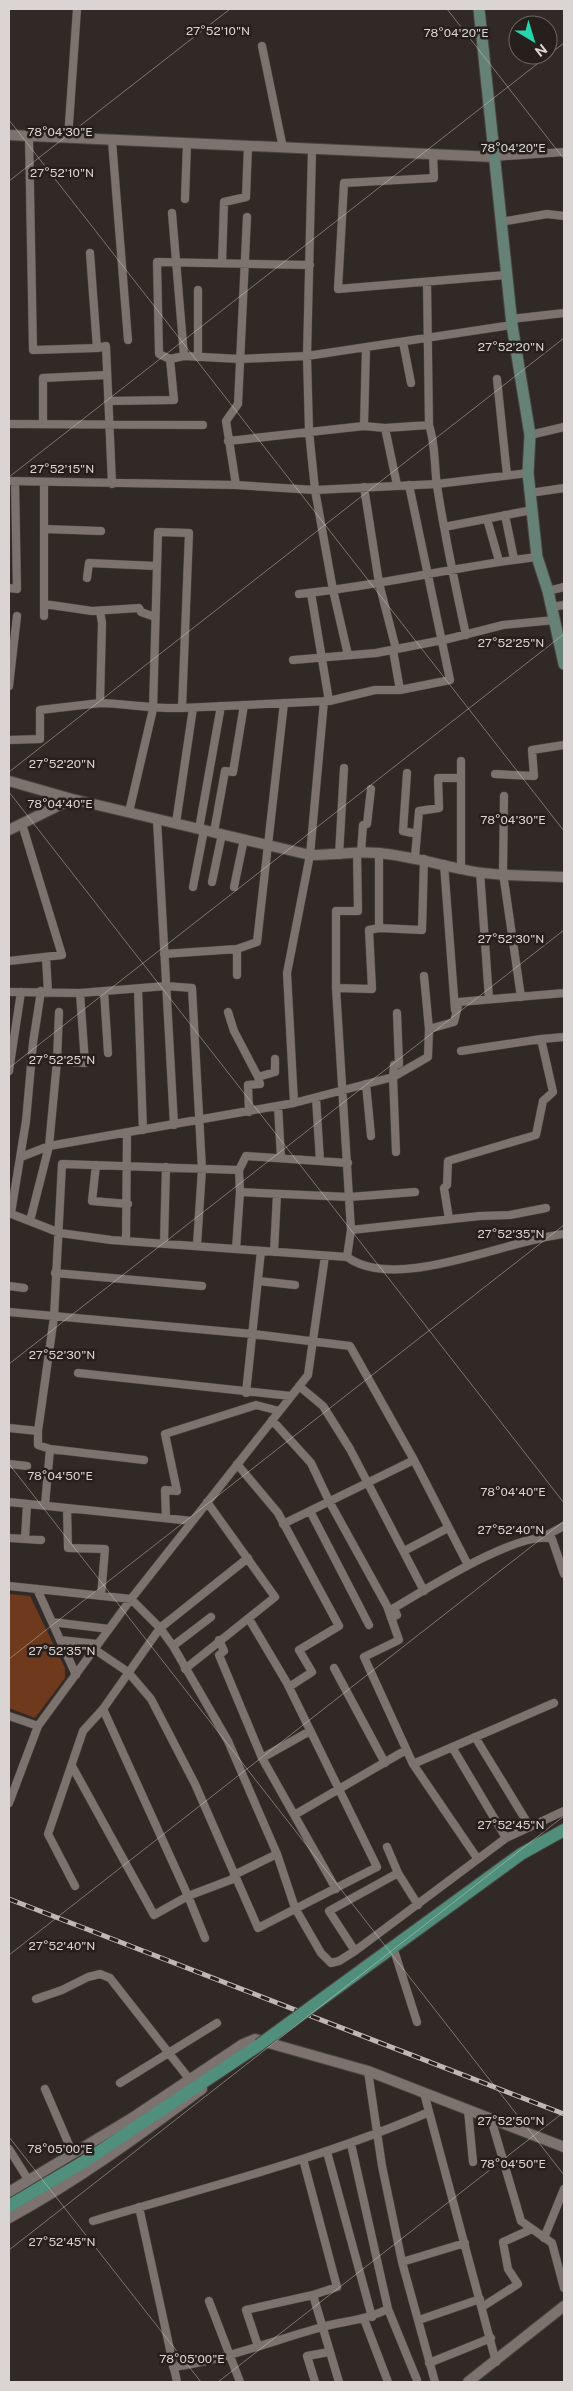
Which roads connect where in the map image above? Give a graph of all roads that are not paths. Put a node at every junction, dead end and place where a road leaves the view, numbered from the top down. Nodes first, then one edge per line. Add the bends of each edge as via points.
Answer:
1 (77, 9) edge
2 (478, 9) edge
3 (262, 46) dead end
4 (9, 135) edge
5 (29, 136) junction
6 (68, 138) junction
7 (112, 141) junction
8 (187, 143) junction
9 (248, 146) junction
10 (283, 148) junction
11 (312, 149) junction
12 (564, 152) edge
13 (432, 154) junction
14 (494, 157) junction
15 (186, 199) dead end
16 (172, 213) dead end
17 (564, 216) edge
18 (247, 217) dead end
19 (501, 222) junction
20 (90, 253) dead end
21 (175, 262) junction
22 (222, 264) junction
23 (244, 264) junction
24 (310, 265) junction
25 (506, 275) junction
26 (427, 282) junction
27 (198, 290) dead end
28 (564, 313) edge
29 (511, 322) junction
30 (428, 336) junction
31 (128, 340) dead end
32 (403, 342) junction
33 (97, 348) junction
34 (366, 348) junction
35 (184, 356) junction
36 (307, 356) junction
37 (198, 357) junction
38 (170, 359) junction
39 (240, 359) junction
40 (107, 375) junction
41 (497, 379) dead end
42 (411, 383) dead end
43 (108, 400) junction
44 (9, 424) edge
45 (43, 424) junction
46 (109, 425) junction
47 (203, 425) dead end
48 (429, 425) junction
49 (364, 426) junction
50 (564, 427) edge
51 (385, 428) junction
52 (309, 431) junction
53 (530, 435) junction
54 (228, 441) junction
55 (528, 472) junction
56 (507, 475) junction
57 (12, 481) edge
58 (44, 482) junction
59 (112, 484) junction
60 (437, 484) junction
61 (236, 485) junction
62 (397, 485) junction
63 (409, 485) junction
64 (364, 487) junction
65 (564, 488) edge
66 (315, 490) junction
67 (530, 493) junction
68 (532, 510) junction
69 (506, 515) junction
70 (487, 519) junction
71 (444, 527) junction
72 (44, 529) junction
73 (101, 531) dead end
74 (537, 557) junction
75 (514, 559) junction
76 (499, 561) junction
77 (156, 566) junction
78 (451, 571) junction
79 (427, 574) junction
80 (87, 578) dead end
81 (379, 583) junction
82 (564, 587) edge
83 (9, 588) edge
84 (333, 590) junction
85 (548, 591) junction
86 (311, 593) junction
87 (299, 594) dead end
88 (44, 604) junction
89 (564, 605) edge
90 (552, 607) junction
91 (100, 611) junction
92 (17, 616) dead end
93 (44, 616) dead end
94 (155, 617) junction
95 (555, 620) junction
96 (466, 635) junction
97 (442, 640) junction
98 (394, 650) junction
99 (348, 655) junction
100 (322, 657) junction
101 (564, 659) edge
102 (293, 660) dead end
103 (9, 686) edge
104 (400, 690) junction
105 (327, 701) junction
106 (100, 703) junction
107 (284, 703) junction
108 (244, 705) junction
109 (222, 706) junction
110 (153, 708) junction
111 (182, 708) junction
112 (193, 708) junction
113 (9, 740) edge
114 (564, 745) edge
115 (461, 761) dead end
116 (344, 768) dead end
117 (407, 773) dead end
118 (495, 774) dead end
119 (461, 778) junction
120 (9, 781) edge
121 (371, 788) dead end
122 (504, 796) dead end
123 (72, 799) junction
124 (129, 812) junction
125 (157, 820) junction
126 (176, 823) junction
127 (22, 824) junction
128 (9, 830) edge
129 (210, 831) junction
130 (417, 834) junction
131 (244, 839) junction
132 (269, 845) junction
133 (359, 852) junction
134 (379, 853) junction
135 (310, 855) junction
136 (339, 855) junction
137 (420, 858) junction
138 (444, 864) junction
139 (461, 869) junction
140 (480, 872) junction
141 (503, 873) junction
142 (564, 876) edge
143 (212, 882) dead end
144 (193, 887) dead end
145 (234, 887) dead end
146 (378, 928) junction
147 (237, 949) junction
148 (164, 954) junction
149 (46, 957) junction
150 (9, 961) edge
151 (237, 975) dead end
152 (424, 976) dead end
153 (166, 986) junction
154 (336, 988) junction
155 (138, 989) junction
156 (9, 992) edge
157 (21, 992) junction
158 (45, 992) junction
159 (104, 992) junction
160 (80, 993) junction
161 (564, 993) edge
162 (521, 997) junction
163 (489, 999) junction
164 (59, 1012) dead end
165 (228, 1012) dead end
166 (397, 1013) dead end
167 (455, 1017) junction
168 (429, 1029) junction
169 (564, 1037) edge
170 (541, 1039) junction
171 (461, 1051) dead end
172 (108, 1053) dead end
173 (274, 1059) dead end
174 (57, 1061) junction
175 (9, 1071) edge
176 (258, 1077) junction
177 (393, 1077) junction
178 (366, 1084) junction
179 (343, 1090) junction
180 (316, 1098) junction
181 (294, 1104) junction
182 (278, 1106) junction
183 (249, 1112) junction
184 (198, 1122) junction
185 (174, 1125) junction
186 (143, 1130) junction
187 (127, 1133) junction
188 (371, 1136) dead end
189 (49, 1146) junction
190 (396, 1152) dead end
191 (21, 1157) junction
192 (280, 1158) junction
193 (320, 1161) junction
194 (348, 1163) junction
195 (96, 1165) junction
196 (129, 1166) junction
197 (166, 1167) junction
198 (202, 1169) junction
199 (239, 1170) junction
200 (240, 1192) junction
201 (414, 1192) dead end
202 (277, 1194) junction
203 (349, 1197) junction
204 (128, 1204) junction
205 (546, 1208) dead end
206 (10, 1213) edge
207 (448, 1219) junction
208 (30, 1221) junction
209 (351, 1230) junction
210 (60, 1233) junction
211 (564, 1234) edge
212 (126, 1241) junction
213 (164, 1243) junction
214 (197, 1245) junction
215 (236, 1249) junction
216 (261, 1251) junction
217 (274, 1252) junction
218 (326, 1256) junction
219 (347, 1257) junction
220 (55, 1273) junction
221 (258, 1281) junction
222 (9, 1286) edge
223 (202, 1286) dead end
224 (295, 1286) dead end
225 (24, 1288) dead end
226 (9, 1312) edge
227 (54, 1316) junction
228 (253, 1334) junction
229 (314, 1341) junction
230 (78, 1373) dead end
231 (299, 1386) junction
232 (246, 1393) junction
233 (291, 1396) junction
234 (279, 1411) junction
235 (272, 1420) junction
236 (9, 1428) edge
237 (38, 1431) junction
238 (50, 1449) junction
239 (144, 1460) dead end
240 (414, 1460) junction
241 (9, 1464) edge
242 (237, 1464) junction
243 (27, 1466) dead end
244 (368, 1482) junction
245 (329, 1501) junction
246 (9, 1502) edge
247 (207, 1502) junction
248 (27, 1504) junction
249 (45, 1505) junction
250 (67, 1508) junction
251 (310, 1511) junction
252 (166, 1518) junction
253 (192, 1521) junction
254 (283, 1524) junction
255 (564, 1526) edge
256 (448, 1528) junction
257 (545, 1536) junction
258 (9, 1538) edge
259 (25, 1539) junction
260 (41, 1540) dead end
261 (404, 1551) junction
262 (248, 1558) junction
263 (468, 1565) junction
264 (564, 1574) edge
265 (9, 1586) edge
266 (37, 1589) junction
267 (424, 1591) junction
268 (102, 1596) junction
269 (131, 1599) junction
270 (211, 1617) dead end
271 (391, 1618) junction
272 (249, 1619) junction
273 (52, 1622) junction
274 (369, 1625) dead end
275 (109, 1628) junction
276 (160, 1628) junction
277 (60, 1640) junction
278 (219, 1640) junction
279 (96, 1646) junction
280 (173, 1646) junction
281 (334, 1668) dead end
282 (185, 1669) junction
283 (128, 1672) junction
284 (76, 1675) junction
285 (289, 1687) junction
286 (554, 1703) dead end
287 (103, 1709) junction
288 (9, 1716) edge
289 (38, 1726) junction
290 (310, 1731) junction
291 (475, 1737) junction
292 (452, 1747) junction
293 (406, 1750) junction
294 (262, 1758) junction
295 (385, 1763) junction
296 (412, 1764) junction
297 (72, 1766) junction
298 (339, 1789) junction
299 (9, 1803) edge
300 (564, 1811) edge
301 (296, 1814) junction
302 (530, 1827) junction
303 (564, 1830) edge
304 (506, 1838) junction
305 (387, 1847) dead end
306 (277, 1854) junction
307 (477, 1858) junction
308 (398, 1874) junction
309 (234, 1875) junction
310 (75, 1886) dead end
311 (336, 1889) junction
312 (188, 1896) junction
313 (418, 1906) junction
314 (295, 1908) junction
315 (205, 1938) dead end
316 (393, 1948) junction
317 (355, 1951) junction
318 (36, 1999) dead end
319 (417, 2022) dead end
320 (218, 2023) dead end
321 (262, 2044) junction
322 (170, 2053) junction
323 (368, 2071) junction
324 (190, 2080) junction
325 (120, 2083) dead end
326 (45, 2089) dead end
327 (424, 2092) junction
328 (468, 2110) junction
329 (429, 2112) junction
330 (491, 2119) junction
331 (378, 2134) junction
332 (351, 2144) junction
333 (564, 2147) edge
334 (9, 2149) edge
335 (327, 2152) junction
336 (73, 2154) junction
337 (303, 2159) junction
338 (473, 2162) dead end
339 (29, 2181) junction
340 (564, 2189) edge
341 (9, 2192) edge
342 (9, 2206) edge
343 (139, 2207) junction
344 (9, 2218) edge
345 (93, 2221) dead end
346 (532, 2229) junction
347 (544, 2238) junction
348 (465, 2243) junction
349 (402, 2262) junction
350 (564, 2288) edge
351 (314, 2295) junction
352 (480, 2299) junction
353 (210, 2301) dead end
354 (564, 2306) edge
355 (482, 2307) junction
356 (388, 2309) junction
357 (368, 2318) junction
358 (419, 2320) junction
359 (323, 2327) junction
360 (491, 2338) junction
361 (258, 2346) junction
362 (329, 2352) junction
363 (230, 2355) junction
364 (496, 2362) junction
365 (429, 2363) junction
366 (173, 2367) junction
367 (417, 2380) dead end
368 (177, 2382) edge
369 (240, 2382) edge
370 (315, 2382) edge
371 (339, 2382) edge
372 (388, 2382) edge
373 (435, 2382) edge
374 (468, 2382) edge

1 - 6 street
2 - 14 main road
3 - 10 street
4 - 5 street
5 - 6 street
5 - 33 street via 33,350
6 - 7 street
7 - 8 street
7 - 31 street
8 - 9 street
8 - 15 street
9 - 10 street
9 - 22 street via 246,197 224,202
10 - 11 street
11 - 13 street
11 - 24 street
12 - 14 street
13 - 14 street
13 - 26 street via 434,178 344,183 338,289
14 - 19 main road
16 - 21 street
17 - 19 street via 547,214
18 - 23 street
19 - 25 main road
20 - 33 street
21 - 22 street
21 - 35 street
21 - 38 street via 157,262 159,354
22 - 23 street
23 - 24 street
23 - 39 street
24 - 36 street
25 - 26 street
25 - 29 main road
26 - 30 street
27 - 37 street
28 - 29 street
29 - 30 street
29 - 53 main road
30 - 32 street
30 - 48 street
32 - 34 street
32 - 42 street
33 - 40 street via 106,346
34 - 36 street
34 - 49 street
35 - 37 street
35 - 38 street
36 - 39 street
36 - 52 street
37 - 39 street
38 - 43 street via 174,400
39 - 54 street via 238,404 226,422
40 - 43 street
40 - 45 street via 43,378
41 - 56 street
43 - 46 street
44 - 45 street
45 - 46 street
46 - 47 street
46 - 59 street
48 - 51 street
48 - 60 street
49 - 51 street
49 - 52 street
50 - 53 street
51 - 62 street
52 - 54 street
52 - 66 street
53 - 55 main road
54 - 61 street
55 - 56 street
55 - 67 main road
56 - 60 street
57 - 58 street
57 - 83 street via 17,589
58 - 59 street
58 - 72 street
59 - 61 street
60 - 63 street
60 - 71 street
61 - 66 street
62 - 63 street
62 - 64 street
63 - 79 street
64 - 66 street
64 - 81 street
65 - 67 street
66 - 84 street
67 - 68 main road
68 - 69 street
68 - 74 main road
69 - 70 street
69 - 75 street
70 - 71 street
70 - 76 street
71 - 78 street
72 - 73 street
72 - 88 street
74 - 75 street
74 - 85 main road
75 - 76 street
76 - 78 street
77 - 80 street via 88,564
77 - 94 street
77 - 111 street via 158,532 189,533
78 - 79 street
78 - 96 street
79 - 81 street
79 - 97 street
81 - 84 street
81 - 98 street
82 - 85 street
84 - 86 street
84 - 99 street
85 - 90 main road
86 - 87 street
86 - 100 street
88 - 91 street
88 - 93 street
89 - 90 street
90 - 95 main road
91 - 94 street via 140,608 141,612
91 - 106 street
92 - 103 street
94 - 110 street
95 - 96 street via 503,625
95 - 101 main road
96 - 97 street
97 - 98 street
97 - 104 street via 450,680
98 - 99 street
98 - 104 street
99 - 100 street
100 - 102 street
100 - 105 street
104 - 105 street via 375,690
105 - 107 street
105 - 135 street
106 - 110 street
106 - 113 street via 40,710 40,739
107 - 108 street
107 - 132 street
108 - 109 street
108 - 129 street via 233,772 225,771
109 - 112 street
109 - 129 street
110 - 111 street
110 - 124 street
111 - 112 street
112 - 126 street
114 - 118 street via 532,750 534,776
115 - 119 street
116 - 136 street
117 - 130 street via 403,831
119 - 130 street via 438,778 439,808 419,811
119 - 139 street
120 - 123 street
121 - 133 street via 367,824 363,825
122 - 141 street
123 - 124 street
123 - 127 street
124 - 125 street
125 - 126 street
125 - 148 street
126 - 129 street
127 - 128 street
127 - 149 street via 62,955
129 - 131 street
129 - 143 street
129 - 144 street
130 - 137 street
131 - 132 street
131 - 145 street
132 - 135 street
132 - 147 street via 257,942
133 - 134 street
133 - 136 street
133 - 154 street via 358,911 336,911
134 - 137 street
134 - 146 street
135 - 136 street
135 - 181 street via 288,973
137 - 138 street
137 - 146 street via 422,930
138 - 139 street
138 - 167 street
139 - 140 street
140 - 141 street
140 - 163 street
141 - 142 street
141 - 162 street
146 - 154 street via 368,930 372,989
147 - 148 street
147 - 151 street
148 - 153 street
149 - 150 street
149 - 158 street
152 - 168 street
153 - 155 street
153 - 184 street via 192,988
153 - 185 street
154 - 179 street
155 - 159 street
155 - 186 street
156 - 157 street
157 - 158 street
157 - 175 street
158 - 160 street
158 - 191 street
159 - 160 street
159 - 172 street
160 - 174 street via 85,1063
161 - 162 street
162 - 163 street
163 - 167 street via 459,1002
164 - 174 street
165 - 176 street via 234,1031
166 - 177 street via 399,1064 394,1065
167 - 168 street via 454,1022
168 - 177 street via 428,1057
169 - 170 street
170 - 171 street
170 - 207 street via 553,1092 543,1101 536,1135 448,1161 447,1185 444,1188
173 - 176 street via 275,1072
174 - 189 street
176 - 183 street via 260,1084 248,1085
177 - 178 street
177 - 190 street
178 - 179 street
178 - 188 street
179 - 180 street
179 - 194 street
180 - 181 street
180 - 193 street
181 - 182 street
182 - 183 street
182 - 192 street
183 - 184 street
184 - 185 street
184 - 198 street
185 - 186 street
186 - 187 street
187 - 189 street
187 - 196 street
189 - 191 street
189 - 208 street
191 - 206 street
192 - 193 street
192 - 199 street via 246,1156
193 - 194 street
194 - 203 street
195 - 196 street
195 - 204 street via 92,1201
195 - 210 street via 62,1164
196 - 197 street
196 - 204 street
197 - 198 street
197 - 213 street
198 - 199 street
198 - 214 street
199 - 200 street
200 - 202 street
200 - 215 street
201 - 203 street
202 - 203 street
202 - 217 street
203 - 209 street
204 - 212 street
205 - 207 street via 510,1216
206 - 208 street
207 - 209 street
208 - 210 street
209 - 219 street
210 - 212 street
210 - 220 street
211 - 219 street via 398,1270 358,1265
212 - 213 street
213 - 214 street
214 - 215 street
215 - 216 street
216 - 217 street
216 - 221 street
217 - 218 street
218 - 219 street
218 - 229 street
220 - 223 street
220 - 227 street
221 - 224 street
221 - 228 street
222 - 225 street
226 - 227 street
227 - 228 street
227 - 237 street
228 - 229 street
228 - 232 street
229 - 231 street via 308,1374
229 - 240 street via 350,1346
230 - 232 street
231 - 233 street
231 - 244 street via 323,1406
232 - 233 street
233 - 234 street
234 - 235 street
234 - 252 street via 256,1405 165,1434 177,1491 165,1490
235 - 242 street
235 - 245 street via 311,1463
236 - 237 street
237 - 238 street via 38,1445
238 - 239 street
238 - 249 street
240 - 244 street
240 - 256 street
241 - 243 street
242 - 247 street
242 - 254 street via 278,1512
244 - 245 street
244 - 261 street
245 - 251 street
245 - 271 street
246 - 248 street
247 - 253 street
247 - 262 street
248 - 249 street
248 - 259 street
249 - 250 street
250 - 252 street
250 - 268 street via 68,1548 105,1549
251 - 254 street
251 - 274 street
252 - 253 street
253 - 269 street
254 - 285 street via 339,1626 299,1650 312,1672
255 - 257 street
256 - 261 street
256 - 263 street
257 - 263 street
257 - 264 street via 552,1539
258 - 259 street
259 - 260 street
261 - 267 street
262 - 272 street via 275,1597
262 - 276 street
263 - 267 street
265 - 266 street
266 - 268 street
266 - 273 street
267 - 271 street via 394,1608 397,1616
268 - 269 street
269 - 275 street
269 - 276 street
270 - 280 street
271 - 293 street via 399,1640 364,1657
272 - 278 street
272 - 285 street
273 - 275 street
273 - 277 street
275 - 279 street
276 - 280 street
276 - 283 street
277 - 279 street
277 - 284 street
278 - 282 street
278 - 294 street via 224,1651 219,1655
279 - 283 street
279 - 284 street
280 - 282 street
281 - 295 street
282 - 306 street via 228,1741
283 - 287 street
283 - 309 street via 151,1699 195,1784
284 - 289 street
285 - 290 street
286 - 291 street
287 - 297 street via 83,1731
287 - 312 street
288 - 289 street
289 - 299 street
290 - 294 street
290 - 298 street
291 - 292 street
291 - 302 street
292 - 296 street
292 - 304 street
293 - 295 street
293 - 296 street
294 - 301 street
295 - 298 street
296 - 307 street
297 - 310 street via 48,1834
297 - 312 street via 154,1916
298 - 301 street
298 - 311 street via 377,1868
300 - 302 street
301 - 311 street
302 - 304 street
303 - 316 main road via 521,1854
304 - 307 street
305 - 308 street
306 - 309 street
306 - 314 street
307 - 313 street
308 - 313 street
308 - 317 street via 329,1910
309 - 312 street via 232,1879
309 - 314 street via 258,1928
311 - 314 street
312 - 315 street
313 - 317 street
314 - 317 street via 320,1953 330,1964
316 - 319 street
316 - 321 main road, bridge
318 - 322 street via 100,1974 110,1978
320 - 322 street
321 - 323 street
321 - 324 street via 255,2039 243,2044
321 - 342 main road via 85,2161
321 - 344 street via 152,2127
322 - 324 street
322 - 325 street
323 - 327 street
323 - 331 street
324 - 336 street
326 - 336 street
327 - 328 street
327 - 329 street
328 - 330 street
328 - 338 street
329 - 331 street
329 - 348 street
330 - 333 street
330 - 346 street via 521,2221
331 - 332 street
331 - 349 street
332 - 335 street
332 - 356 street
334 - 339 street
335 - 337 street
335 - 357 street
336 - 339 street
337 - 343 street
337 - 351 street via 337,2287
339 - 341 street
340 - 347 street
343 - 345 street
343 - 366 street
346 - 347 street
346 - 355 street via 503,2242 508,2269 518,2284
347 - 350 street via 552,2243
348 - 349 street
348 - 352 street
349 - 358 street
351 - 359 street
351 - 361 street via 246,2310
352 - 355 street
352 - 358 street
353 - 363 street
354 - 364 street
355 - 360 street
356 - 357 street
356 - 367 street
357 - 359 street
357 - 372 street
358 - 365 street
359 - 361 street
359 - 362 street
360 - 364 street
360 - 365 street
361 - 363 street
362 - 370 street via 307,2356
362 - 371 street
363 - 366 street
363 - 369 street
364 - 374 street
365 - 373 street
366 - 368 street

